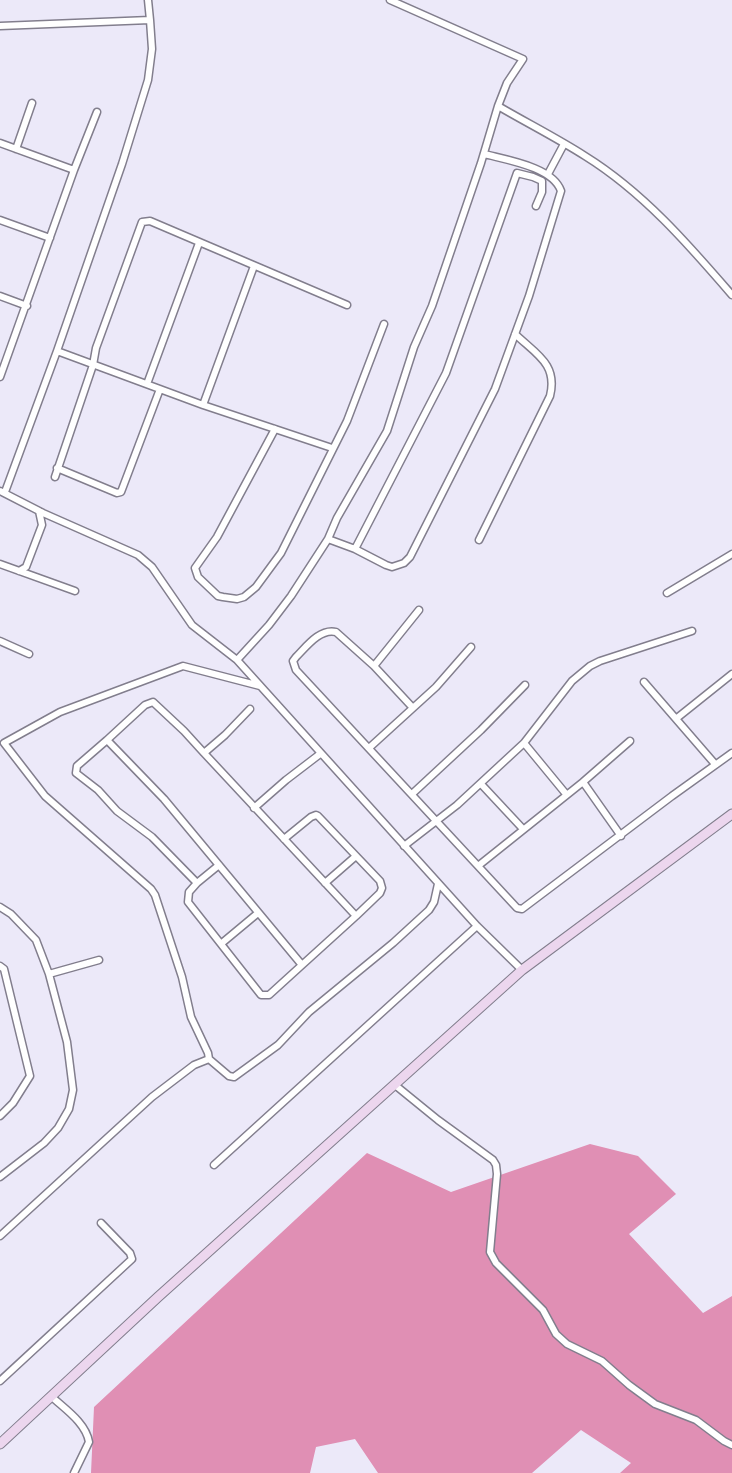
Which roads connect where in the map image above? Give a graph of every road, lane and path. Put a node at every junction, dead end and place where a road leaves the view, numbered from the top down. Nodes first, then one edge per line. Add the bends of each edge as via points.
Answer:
1 (148, 0) edge
2 (390, 0) edge
3 (150, 20) junction
4 (0, 26) edge
5 (32, 103) dead end
6 (498, 106) junction
7 (97, 112) dead end
8 (0, 143) edge
9 (564, 144) junction
10 (16, 149) junction
11 (484, 154) junction
12 (74, 170) junction
13 (548, 174) junction
14 (536, 206) dead end
15 (0, 220) edge
16 (50, 238) junction
17 (199, 243) junction
18 (254, 266) junction
19 (0, 296) edge
20 (732, 296) edge
21 (347, 305) dead end
22 (26, 306) junction
23 (384, 324) dead end
24 (515, 334) junction
25 (57, 351) junction
26 (93, 365) junction
27 (1, 374) edge
28 (147, 384) junction
29 (160, 389) junction
30 (203, 405) junction
31 (275, 429) junction
32 (332, 448) junction
33 (58, 468) junction
34 (55, 477) dead end
35 (2, 492) edge
36 (39, 511) junction
37 (328, 539) junction
38 (479, 540) dead end
39 (355, 549) junction
40 (732, 554) edge
41 (0, 564) edge
42 (19, 571) junction
43 (75, 591) dead end
44 (667, 593) dead end
45 (419, 610) dead end
46 (692, 631) dead end
47 (0, 641) edge
48 (471, 647) dead end
49 (29, 654) dead end
50 (237, 660) junction
51 (374, 666) junction
52 (732, 674) edge
53 (644, 682) dead end
54 (526, 685) dead end
55 (260, 686) junction
56 (250, 708) dead end
57 (413, 708) junction
58 (677, 718) junction
59 (108, 740) junction
60 (630, 741) dead end
61 (524, 743) junction
62 (369, 748) junction
63 (204, 753) junction
64 (732, 753) edge
65 (320, 754) junction
66 (716, 764) junction
67 (583, 782) junction
68 (481, 784) junction
69 (412, 794) junction
70 (566, 794) junction
71 (254, 808) junction
72 (732, 814) edge
73 (437, 822) junction
74 (523, 829) junction
75 (621, 836) junction
76 (284, 839) junction
77 (404, 846) junction
78 (356, 856) junction
79 (219, 865) junction
80 (478, 866) junction
81 (197, 883) junction
82 (325, 883) junction
83 (438, 884) junction
84 (0, 907) edge
85 (258, 913) junction
86 (356, 916) junction
87 (477, 926) junction
88 (222, 943) junction
89 (99, 960) dead end
90 (302, 965) junction
91 (0, 966) edge
92 (522, 970) junction
93 (49, 974) junction
94 (209, 1059) junction
95 (395, 1085) junction
96 (0, 1116) edge
97 (214, 1165) dead end
98 (0, 1177) edge
99 (101, 1223) dead end
100 (0, 1236) edge
101 (0, 1381) edge
102 (52, 1397) junction
103 (0, 1444) edge
104 (732, 1445) edge
105 (74, 1473) edge

1 - 3 street
2 - 6 street via 523,59 507,83
3 - 4 street
3 - 25 street via 152,49 148,80
5 - 10 street
6 - 9 street
6 - 11 street
7 - 12 street
8 - 10 street
9 - 13 street
9 - 20 street via 633,192 683,239
10 - 12 street
11 - 13 street
11 - 37 street via 387,431
12 - 16 street
13 - 24 street via 560,186 561,192
14 - 39 street via 542,192 542,181 517,173 446,373
15 - 16 street
16 - 22 street
17 - 18 street
17 - 26 street via 150,221 142,222 99,339
17 - 28 street
18 - 21 street
18 - 30 street
19 - 22 street
22 - 27 street
23 - 32 street via 350,414
24 - 38 street via 549,366 552,387
24 - 39 street via 492,396 410,557 392,567
25 - 26 street
25 - 35 street
26 - 28 street
26 - 33 street
28 - 29 street
29 - 30 street
29 - 33 street via 119,493
30 - 31 street
31 - 32 street
31 - 32 street via 217,537 195,568 198,577 223,598 244,597 281,553
33 - 34 street
35 - 36 street
36 - 42 street via 42,525 26,567
36 - 50 street via 129,550 150,565 192,625
37 - 39 street
37 - 50 street via 291,596
40 - 44 street
41 - 42 street
42 - 43 street
45 - 51 street
46 - 61 street via 590,666 572,681
47 - 49 street
48 - 57 street via 442,682
50 - 55 street
51 - 57 street
51 - 62 street via 332,631 323,633 294,661 296,670
52 - 58 street
53 - 58 street
54 - 69 street
55 - 65 street
55 - 94 street via 183,666 60,712 4,743 44,796 155,895 191,1016
56 - 63 street
57 - 62 street
58 - 66 street
59 - 63 street via 145,705 153,702
59 - 79 street via 164,799
59 - 81 street via 77,766 76,773 95,787 117,811 152,837
60 - 67 street
61 - 68 street
61 - 70 street
62 - 69 street
63 - 71 street
64 - 66 street
65 - 71 street
65 - 77 street
66 - 75 street
67 - 70 street
67 - 75 street
68 - 73 street
68 - 74 street
69 - 73 street
70 - 74 street
71 - 76 street
72 - 92 main road
73 - 77 street
73 - 80 street
74 - 80 street
75 - 80 street via 522,910
76 - 78 street via 316,815
76 - 82 street
77 - 83 street
78 - 82 street
78 - 86 street via 380,881 382,888
79 - 81 street
79 - 85 street
81 - 88 street via 188,892 188,902
82 - 86 street
83 - 87 street
83 - 94 street via 429,910 309,1012 278,1045 234,1077
84 - 93 street via 36,940
85 - 88 street
85 - 90 street
86 - 90 street
87 - 92 street
87 - 97 street
88 - 90 street via 261,995 269,995
89 - 93 street
91 - 96 street via 4,970 30,1076 13,1103
92 - 95 main road
93 - 98 street via 67,1042 72,1099 64,1119 51,1136
94 - 100 street via 194,1065 164,1088
95 - 102 main road via 158,1297
95 - 104 street via 496,1165 490,1252 496,1263 543,1310 561,1339 602,1361 655,1404 696,1420
99 - 101 street via 130,1252 132,1259
102 - 103 main road
102 - 105 street via 88,1437 89,1442

